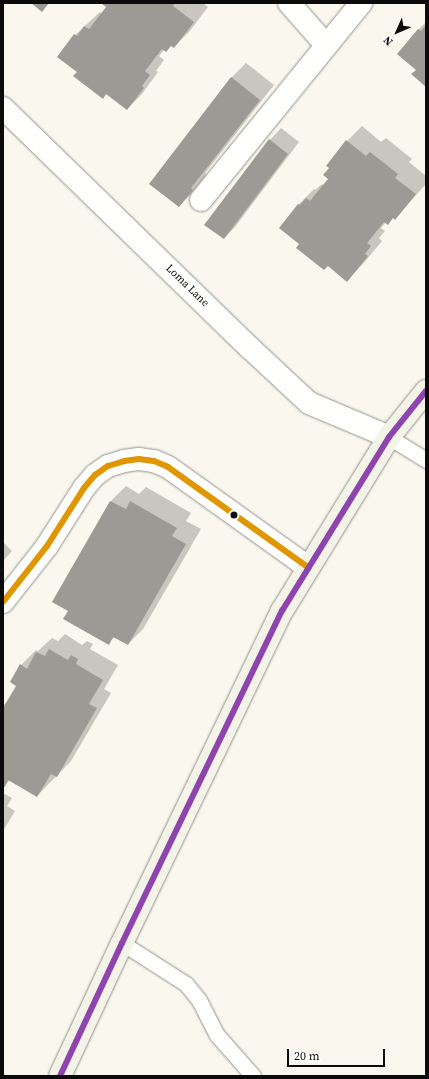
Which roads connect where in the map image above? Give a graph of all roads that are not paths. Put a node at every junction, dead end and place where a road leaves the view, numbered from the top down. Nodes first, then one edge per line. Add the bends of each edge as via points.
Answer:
1 (289, 3) edge
2 (361, 3) edge
3 (326, 45) junction
4 (3, 108) edge
5 (201, 200) dead end
6 (426, 391) edge
7 (389, 437) junction
8 (426, 460) edge
9 (309, 568) junction
10 (3, 602) edge
11 (122, 943) junction
12 (60, 1076) edge
13 (253, 1076) edge

1 - 3 street
2 - 3 street
3 - 5 street
4 - 7 street, Loma Lane via 309,402
6 - 7 main road
7 - 8 lane
7 - 9 main road
9 - 10 street via 168,467 154,461 139,459 108,466 95,475 47,546
9 - 11 main road via 282,611
11 - 12 main road
11 - 13 lane via 186,984 199,1000 217,1034

